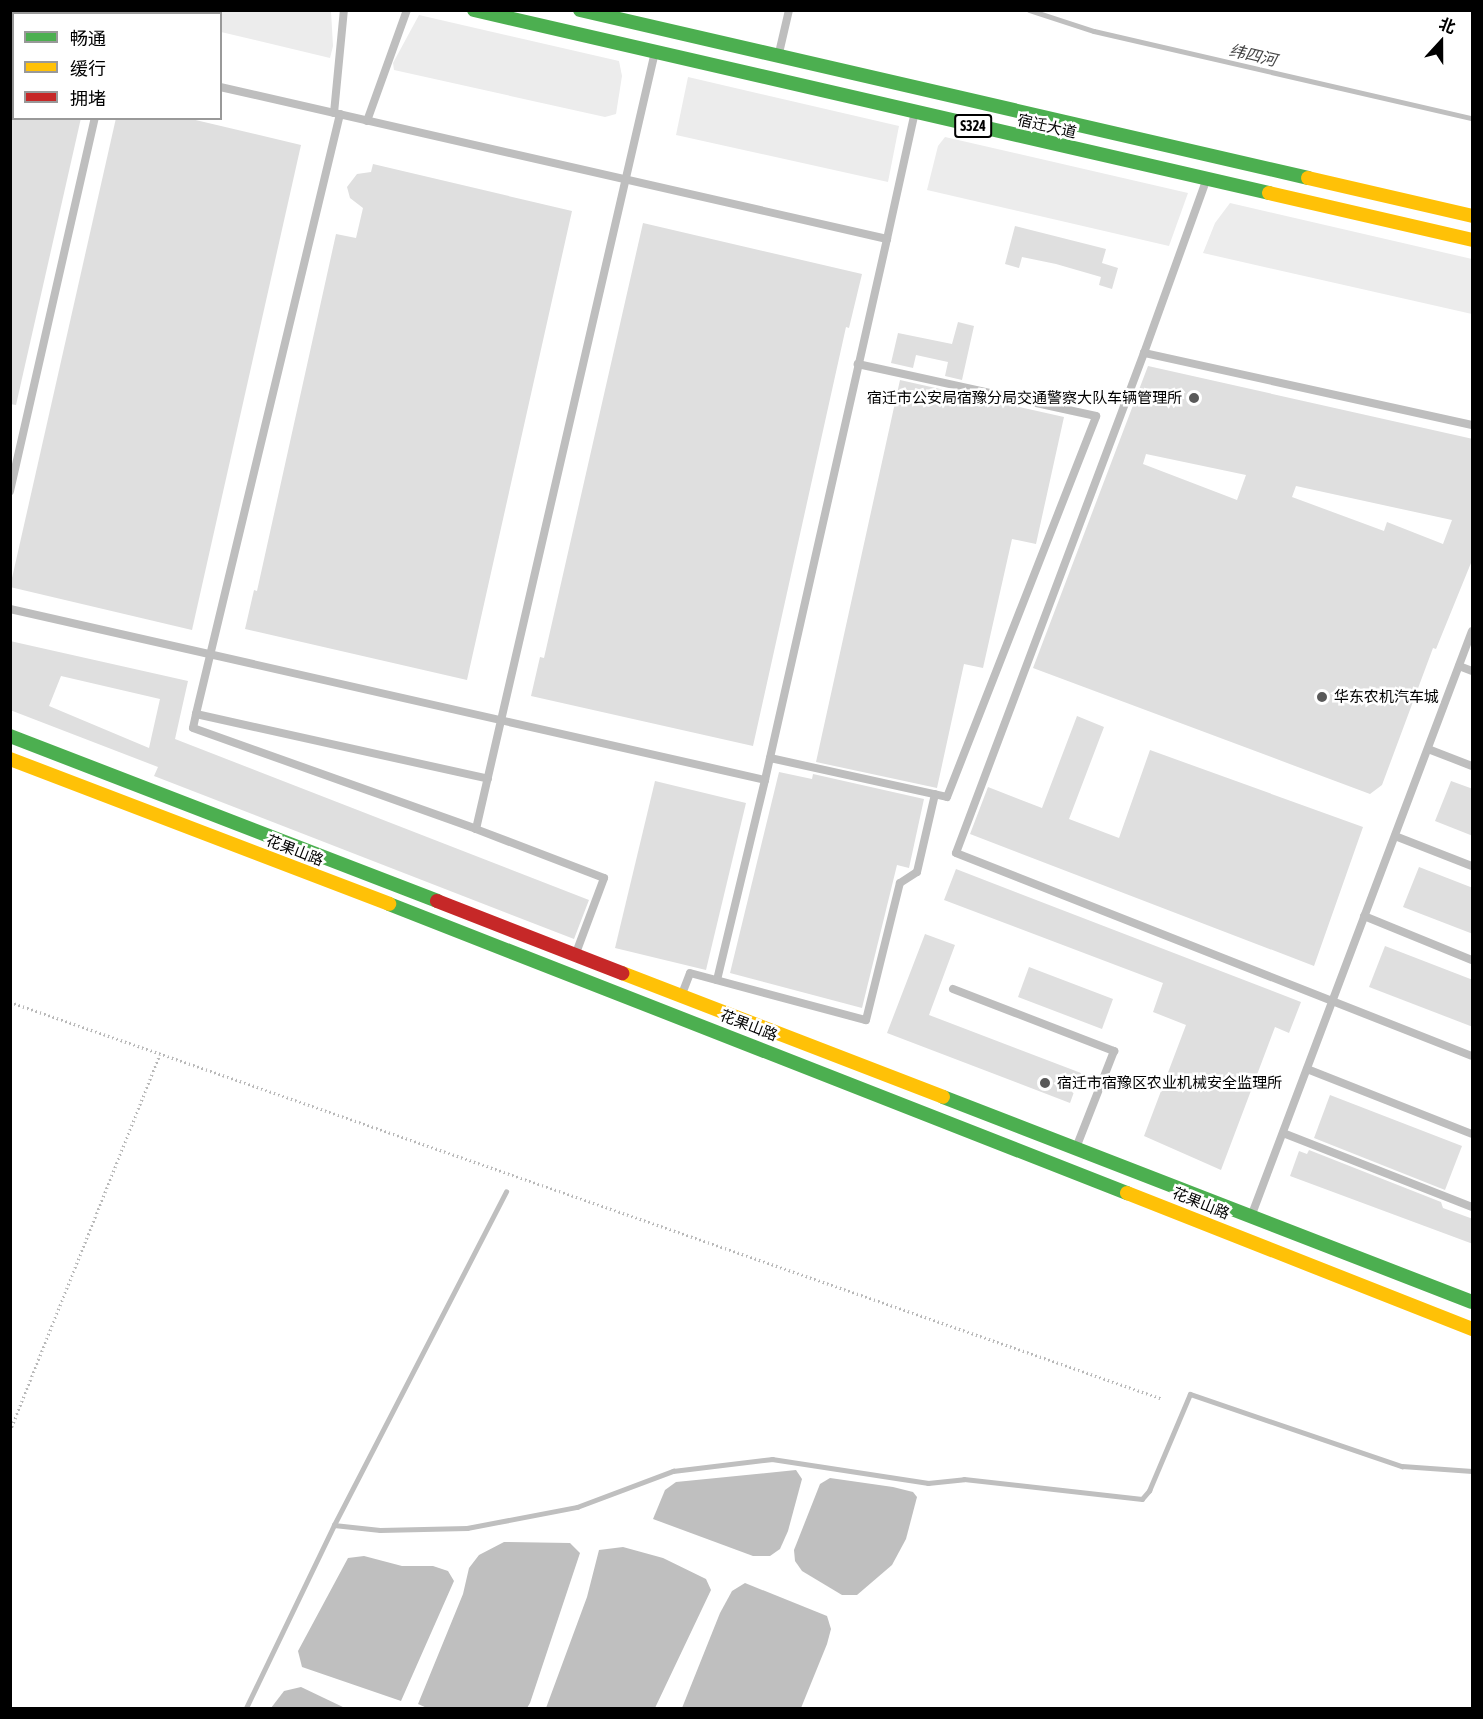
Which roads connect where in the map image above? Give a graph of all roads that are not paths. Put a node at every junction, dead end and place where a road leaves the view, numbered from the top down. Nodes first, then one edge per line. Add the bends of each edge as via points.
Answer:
1 (344, 10) edge
2 (407, 10) edge
3 (474, 10) edge
4 (580, 10) edge
5 (789, 10) edge
6 (660, 29) junction
7 (655, 52) junction
8 (776, 68) junction
9 (222, 87) edge
10 (915, 113) junction
11 (337, 114) junction
12 (95, 120) edge
13 (367, 121) junction
14 (626, 179) junction
15 (1206, 179) junction
16 (1473, 216) edge
17 (887, 239) junction
18 (1473, 240) edge
19 (1144, 353) junction
20 (858, 364) junction
21 (1473, 425) edge
22 (10, 491) edge
23 (10, 609) edge
24 (1473, 631) edge
25 (210, 655) junction
26 (1459, 666) junction
27 (1473, 671) edge
28 (196, 714) junction
29 (503, 721) junction
30 (10, 736) edge
31 (1428, 749) junction
32 (770, 758) junction
33 (10, 759) edge
34 (1473, 766) edge
35 (488, 779) junction
36 (765, 780) junction
37 (935, 794) junction
38 (476, 830) junction
39 (1395, 836) junction
40 (1473, 866) edge
41 (1365, 916) junction
42 (575, 954) junction
43 (1473, 960) edge
44 (568, 972) junction
45 (717, 980) junction
46 (953, 989) dead end
47 (682, 996) junction
48 (1332, 1001) junction
49 (675, 1014) junction
50 (1473, 1056) edge
51 (1307, 1069) junction
52 (1283, 1133) junction
53 (1473, 1134) edge
54 (1076, 1149) junction
55 (1473, 1207) edge
56 (1251, 1216) junction
57 (1243, 1238) junction
58 (1473, 1302) edge
59 (1473, 1329) edge

1 - 11 lane
2 - 13 lane
3 - 7 street, 宿迁大道 / S324
4 - 6 street, 宿迁大道 / S324
5 - 8 lane
6 - 7 lane
6 - 8 street, 宿迁大道 / S324
7 - 8 street, 宿迁大道 / S324
7 - 14 lane
8 - 10 street, 宿迁大道 / S324
8 - 16 street, 宿迁大道 / S324
9 - 11 lane
10 - 15 street, 宿迁大道 / S324
10 - 17 lane
11 - 13 lane
11 - 25 lane
12 - 22 lane
13 - 14 lane
14 - 17 lane
14 - 29 lane
15 - 18 street, 宿迁大道 / S324
15 - 19 lane
17 - 20 lane
19 - 21 lane
19 - 48 lane via 956,853
20 - 32 lane
20 - 37 lane via 1096,416 947,796
23 - 25 lane
24 - 26 lane
25 - 28 lane
25 - 29 lane
26 - 27 lane
26 - 31 lane
28 - 35 lane
28 - 38 lane via 193,728
29 - 35 lane
29 - 36 lane
30 - 42 street, 花果山路
31 - 34 lane
31 - 39 lane
32 - 36 lane
32 - 37 lane
33 - 44 street, 花果山路
35 - 38 lane
36 - 45 lane
37 - 45 lane via 917,872 900,883 866,1020
38 - 42 lane via 604,878
39 - 40 lane
39 - 41 lane
41 - 43 lane
41 - 48 lane
42 - 44 lane
42 - 47 street, 花果山路
44 - 49 street, 花果山路
45 - 47 lane via 690,973
46 - 54 lane via 1114,1051
47 - 49 lane
47 - 54 street, 花果山路
48 - 50 lane
48 - 51 lane
49 - 57 street, 花果山路
51 - 52 lane
51 - 53 lane
52 - 55 lane
52 - 56 lane
54 - 56 street, 花果山路
56 - 57 lane
56 - 58 street, 花果山路
57 - 59 street, 花果山路

